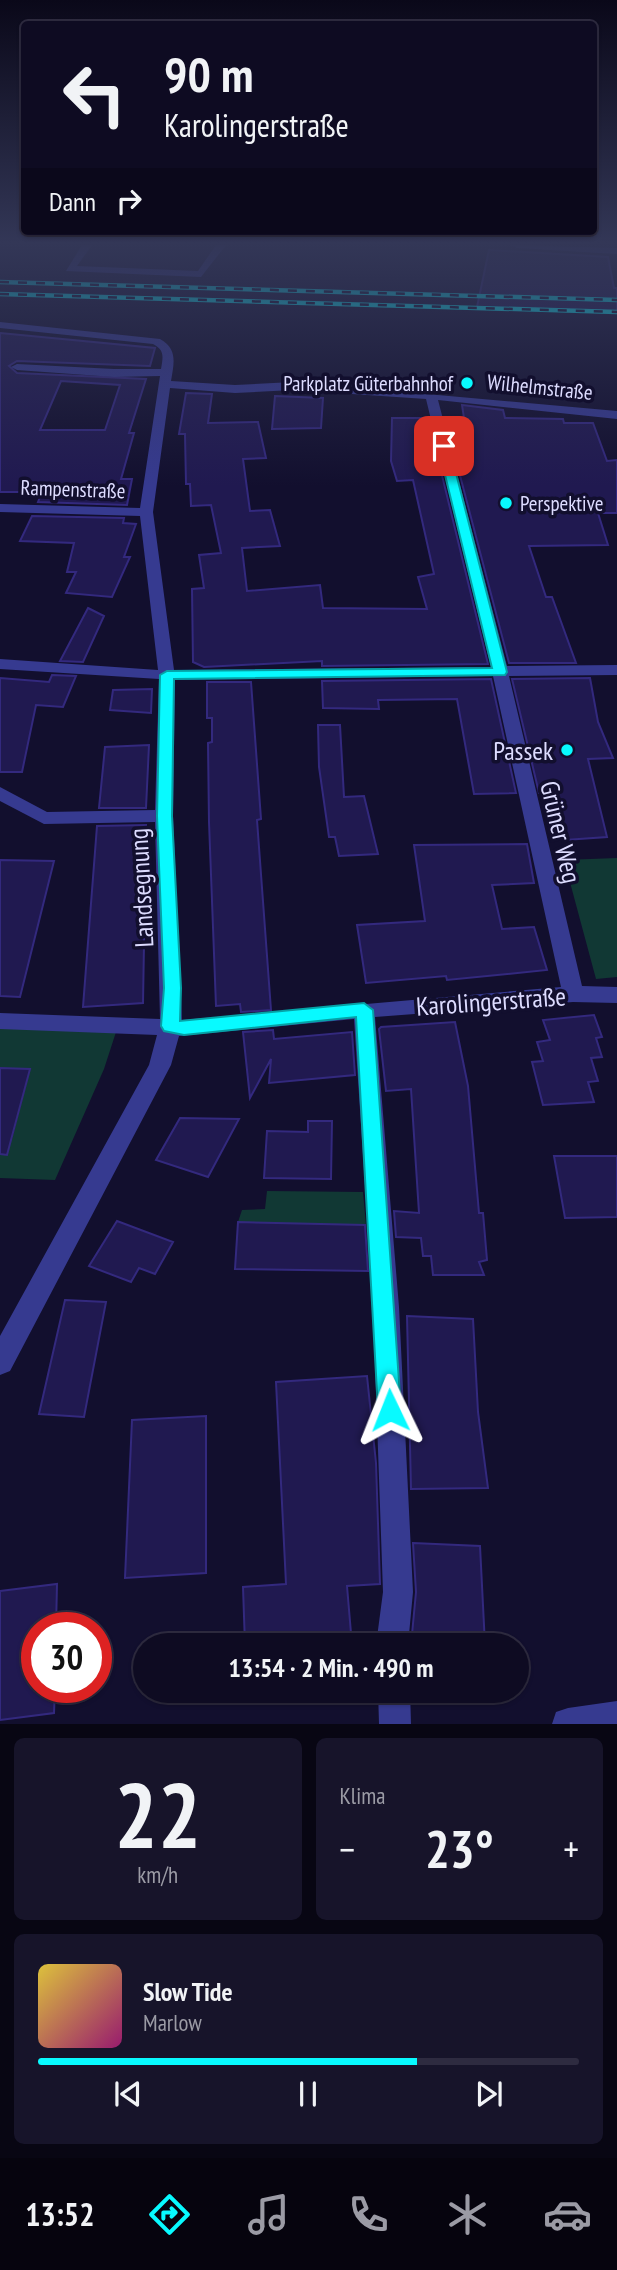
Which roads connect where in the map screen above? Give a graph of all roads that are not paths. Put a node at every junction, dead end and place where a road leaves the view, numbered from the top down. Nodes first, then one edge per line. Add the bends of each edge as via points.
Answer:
1 (0, 326) edge
2 (17, 367) dead end
3 (166, 378) junction
4 (431, 396) junction
5 (617, 415) edge
6 (0, 508) edge
7 (146, 512) junction
8 (0, 664) edge
9 (617, 670) edge
10 (500, 672) junction
11 (167, 675) junction
12 (0, 793) edge
13 (164, 816) junction
14 (573, 994) junction
15 (617, 995) edge
16 (364, 1010) junction
17 (0, 1021) edge
18 (170, 1026) junction
19 (0, 1362) edge
20 (393, 1633) edge
21 (394, 1703) edge
22 (617, 1717) edge
23 (395, 1724) edge
24 (568, 1724) edge

1 - 3 street, Landsegnung via 156,341 169,355
2 - 3 street
3 - 4 street, Wilhelmstraße via 234,389 293,386
3 - 7 street, Landsegnung
4 - 5 street, Wilhelmstraße
4 - 10 street, Grüner Weg
6 - 7 street, Rampenstraße
7 - 11 street, Landsegnung
8 - 11 street
9 - 10 street
10 - 11 street
10 - 14 street, Grüner Weg
11 - 13 street, Landsegnung
12 - 13 street via 44,818
13 - 18 street, Landsegnung
14 - 15 street, Karolingerstraße
14 - 16 street, Karolingerstraße
16 - 18 street, Karolingerstraße
16 - 20 street via 387,1334 398,1592
17 - 18 street, Karolingerstraße
18 - 19 street, Landsegnung via 160,1065
21 - 23 street
22 - 24 street

